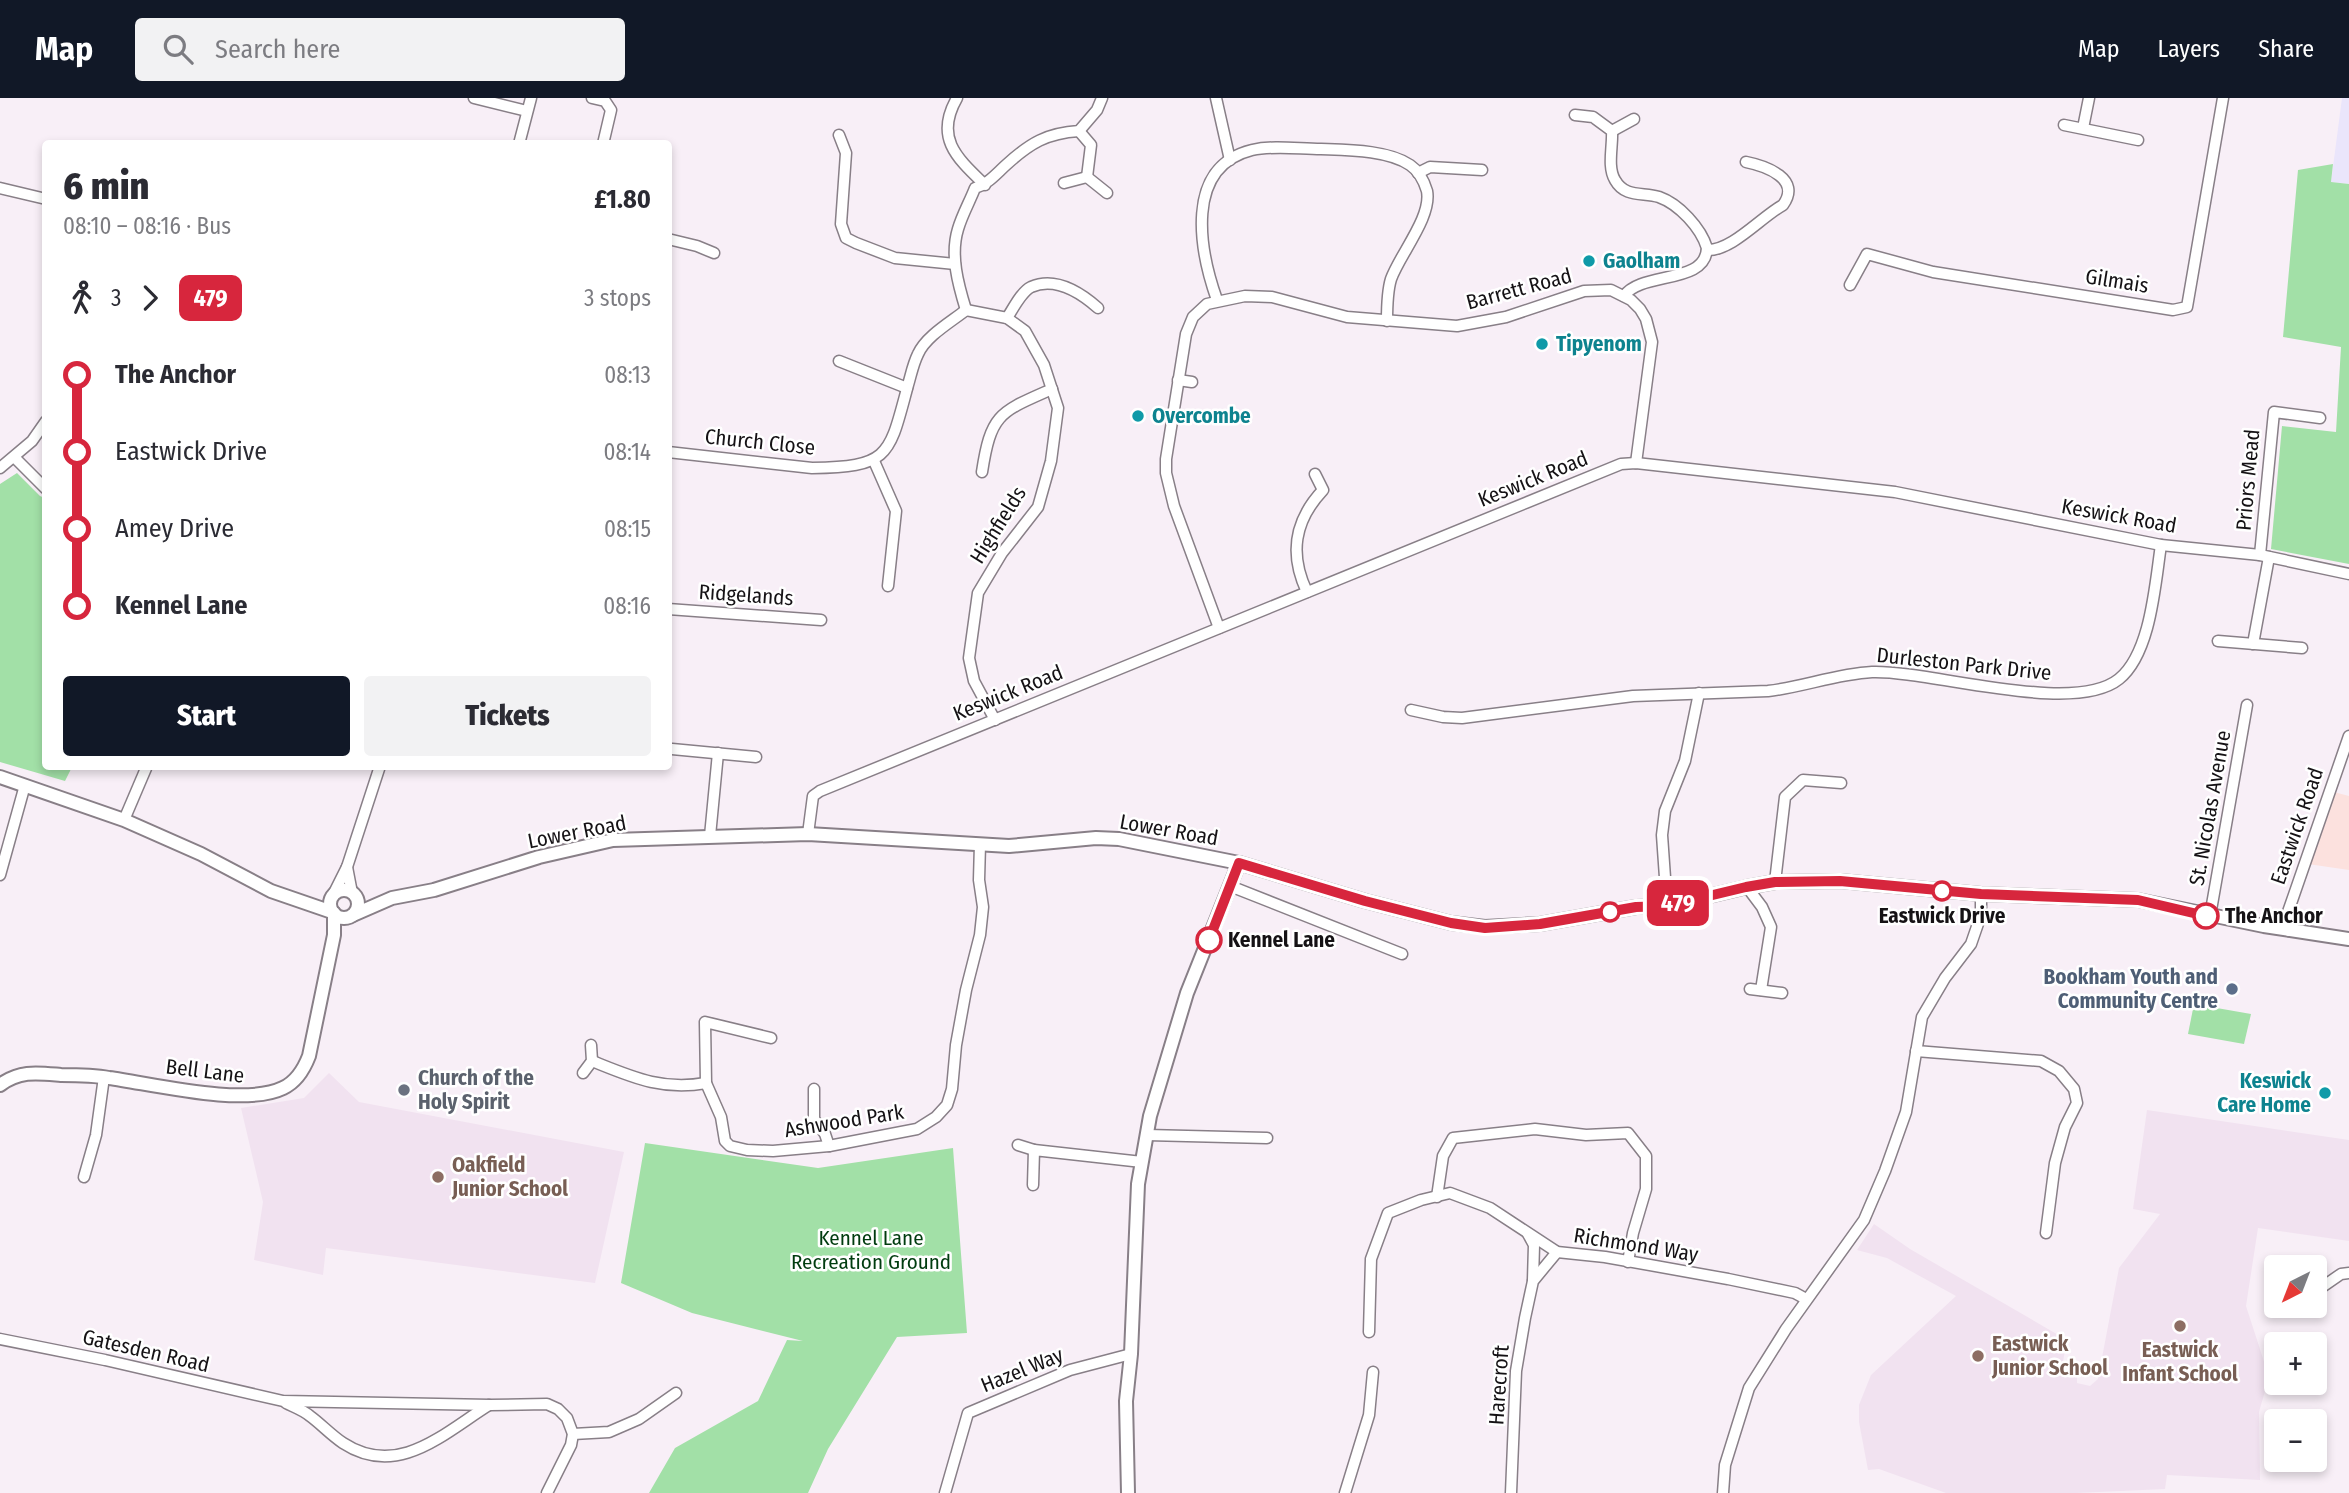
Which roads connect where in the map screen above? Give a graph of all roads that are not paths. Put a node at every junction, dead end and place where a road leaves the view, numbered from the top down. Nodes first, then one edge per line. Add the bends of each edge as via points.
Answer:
1 (474, 98) edge
2 (531, 98) edge
3 (592, 98) edge
4 (957, 98) edge
5 (1102, 98) edge
6 (1216, 98) edge
7 (2089, 98) edge
8 (2223, 98) edge
9 (527, 111) junction
10 (1579, 112) dead end
11 (1634, 119) dead end
12 (2064, 125) dead end
13 (2083, 128) junction
14 (1079, 131) junction
15 (1612, 131) junction
16 (839, 135) dead end
17 (520, 140) edge
18 (604, 140) edge
19 (2138, 140) dead end
20 (1464, 156) dead end
21 (1230, 160) junction
22 (1746, 162) dead end
23 (1463, 169) junction
24 (1482, 170) dead end
25 (1418, 173) junction
26 (1087, 177) junction
27 (1063, 183) dead end
28 (985, 185) junction
29 (0, 188) edge
30 (1107, 193) dead end
31 (42, 198) edge
32 (672, 240) edge
33 (1707, 250) junction
34 (714, 253) dead end
35 (955, 264) junction
36 (1850, 285) dead end
37 (1625, 296) junction
38 (1217, 300) junction
39 (1098, 308) dead end
40 (966, 310) junction
41 (1007, 318) junction
42 (1387, 321) junction
43 (839, 361) dead end
44 (1178, 380) junction
45 (1192, 382) dead end
46 (908, 388) junction
47 (1052, 389) junction
48 (2320, 418) dead end
49 (42, 427) edge
50 (672, 452) edge
51 (15, 458) junction
52 (874, 461) junction
53 (1636, 463) junction
54 (0, 468) edge
55 (982, 472) dead end
56 (1315, 474) dead end
57 (42, 485) edge
58 (2161, 545) junction
59 (2265, 556) junction
60 (2349, 574) edge
61 (888, 586) dead end
62 (1307, 592) junction
63 (672, 609) edge
64 (821, 620) dead end
65 (1219, 628) junction
66 (2218, 640) dead end
67 (2253, 644) junction
68 (2302, 648) dead end
69 (1699, 693) junction
70 (2247, 705) dead end
71 (1411, 710) dead end
72 (995, 720) junction
73 (2349, 736) edge
74 (672, 749) dead end
75 (718, 753) junction
76 (756, 757) dead end
77 (145, 770) edge
78 (379, 770) edge
79 (0, 777) edge
80 (1841, 783) dead end
81 (25, 785) junction
82 (124, 820) junction
83 (808, 834) junction
84 (710, 836) junction
85 (980, 844) junction
86 (1239, 863) junction
87 (347, 867) junction
88 (0, 875) edge
89 (1775, 882) junction
90 (1230, 886) junction
91 (1746, 887) junction
92 (353, 893) junction
93 (1981, 894) junction
94 (333, 895) junction
95 (392, 898) junction
96 (303, 903) junction
97 (1667, 906) junction
98 (333, 912) junction
99 (351, 916) junction
100 (2210, 916) junction
101 (2289, 931) junction
102 (334, 935) junction
103 (2349, 939) edge
104 (1402, 954) dead end
105 (1750, 989) dead end
106 (1761, 990) junction
107 (1782, 993) dead end
108 (771, 1038) dead end
109 (591, 1045) dead end
110 (1916, 1051) junction
111 (592, 1061) junction
112 (583, 1073) dead end
113 (104, 1077) junction
114 (706, 1083) junction
115 (0, 1085) edge
116 (814, 1090) dead end
117 (1147, 1135) junction
118 (1267, 1138) dead end
119 (1018, 1145) dead end
120 (829, 1146) junction
121 (1034, 1150) junction
122 (1142, 1162) junction
123 (84, 1177) dead end
124 (1033, 1185) dead end
125 (1437, 1197) junction
126 (1525, 1230) junction
127 (2046, 1233) dead end
128 (1557, 1252) junction
129 (1628, 1262) junction
130 (2349, 1273) edge
131 (1533, 1281) junction
132 (2328, 1283) edge
133 (1806, 1299) junction
134 (1369, 1332) dead end
135 (0, 1339) edge
136 (1131, 1354) junction
137 (1373, 1372) dead end
138 (676, 1393) dead end
139 (283, 1401) junction
140 (490, 1405) junction
141 (573, 1434) junction
142 (547, 1493) edge
143 (945, 1493) edge
144 (1128, 1493) edge
145 (1345, 1493) edge
146 (1511, 1493) edge
147 (1723, 1493) edge

1 - 9 street
2 - 9 street
3 - 18 street via 605,101 611,110
4 - 28 street via 947,136 961,162
5 - 14 street
6 - 21 street
7 - 13 street
8 - 36 street, Gilmais via 2187,307 2173,310 1933,272 1867,254
9 - 17 street
10 - 15 street
11 - 15 street
12 - 13 street
13 - 19 street
14 - 26 street via 1091,145
14 - 28 street via 1041,138
15 - 33 street via 1613,175 1620,187 1669,202 1697,228
16 - 35 street via 846,153 841,224 846,238 895,258
20 - 23 street
21 - 25 street via 1261,149 1354,150 1403,162
21 - 38 street via 1210,182 1202,220 1204,257
22 - 33 street via 1780,175 1789,188 1788,198 1739,237 1720,249
23 - 24 street
23 - 25 street via 1430,167
25 - 42 street via 1426,189 1426,208 1390,281
26 - 27 street
26 - 30 street
28 - 35 street via 975,188 958,230
29 - 31 street
32 - 34 street
33 - 37 street via 1705,260 1692,269 1636,285
35 - 40 street
37 - 42 street, Barrett Road via 1611,290 1584,291 1469,324
37 - 53 street via 1646,319 1652,342
38 - 42 street, Barrett Road via 1272,297 1331,314
38 - 44 street via 1199,311 1189,325
39 - 41 street via 1083,295 1051,283 1031,287
40 - 41 street
40 - 46 street via 923,346
41 - 47 street, Highfields via 1032,341
43 - 46 street
44 - 45 street
44 - 65 street via 1166,473
46 - 52 street via 894,435 884,454
47 - 55 street via 1000,418 987,440
47 - 72 street, Highfields via 1058,408 1051,461 1038,507 978,593 969,658 974,681
48 - 59 street, Priors Mead via 2274,412
49 - 51 street
50 - 52 street, Church Close via 812,468
51 - 54 street
51 - 57 street
52 - 61 street via 897,511
53 - 58 street, Keswick Road via 1895,492
53 - 62 street, Keswick Road via 1621,464
56 - 62 street via 1326,486 1306,511 1296,567
58 - 59 street, Keswick Road
58 - 69 street, Durleston Park Drive via 2143,646 2129,669 2108,686 2070,693 2036,692 1875,672 1777,690
59 - 60 street, Keswick Road
59 - 67 street
62 - 65 street, Keswick Road
63 - 64 street, Ridgelands
65 - 72 street, Keswick Road
66 - 67 street
67 - 68 street
69 - 71 street, Durleston Park Drive via 1594,700 1462,718
69 - 97 street via 1685,761 1665,811 1662,842
70 - 100 street, St. Nicolas Avenue
72 - 83 street, Keswick Road via 816,793
73 - 101 street, Eastwick Road via 2288,912
74 - 75 street
75 - 76 street
75 - 84 street
77 - 82 street
78 - 87 street
79 - 81 street
80 - 89 street via 1803,780 1785,797
81 - 82 street
81 - 88 street
82 - 96 street
83 - 84 street, Lower Road
83 - 85 street, Lower Road
84 - 95 street, Lower Road via 613,840
85 - 86 street, Lower Road via 1119,839
85 - 120 street, Ashwood Park via 982,916 947,1105 917,1129
86 - 90 street
86 - 97 street, Lower Road via 1365,901 1485,928
87 - 92 street
87 - 94 street
89 - 91 street, Lower Road
89 - 93 street, Lower Road via 1840,881
90 - 104 street
90 - 117 street via 1187,993
91 - 97 street, Lower Road
91 - 106 street via 1771,927
92 - 94 street, Lower Road via 340,890
92 - 95 street, Lower Road
92 - 99 street via 358,902
93 - 100 street, Lower Road via 2138,900
93 - 110 street via 1981,915 1971,944 1922,1017
94 - 96 street, Lower Road
94 - 98 street
95 - 99 street, Lower Road
96 - 98 street
98 - 99 street
98 - 102 street, Bell Lane
99 - 102 street, Bell Lane
100 - 101 street, Lower Road
101 - 103 street, Lower Road
102 - 113 street, Bell Lane via 309,1056 304,1069 285,1087 261,1095 235,1096
105 - 106 street
106 - 107 street
108 - 114 street, Ashwood Park via 705,1022
109 - 111 street
110 - 127 street via 2040,1061 2059,1071 2074,1089 2077,1103 2055,1163
110 - 133 street via 1906,1112 1864,1220
111 - 112 street
111 - 114 street via 657,1085
113 - 115 street, Bell Lane via 30,1072
113 - 123 street via 96,1135
114 - 120 street, Ashwood Park via 730,1146 773,1151
116 - 120 street via 814,1119
117 - 118 street
117 - 122 street
119 - 121 street
121 - 122 street
121 - 124 street
122 - 136 street
125 - 126 street, Richmond Way via 1450,1193 1490,1208
125 - 129 street via 1443,1156 1453,1138 1535,1129 1586,1135 1628,1133 1646,1156 1646,1189
125 - 134 street, Richmond Way via 1388,1213 1371,1259
126 - 128 street, Richmond Way
126 - 131 street, Harecroft via 1534,1245
128 - 129 street, Richmond Way
128 - 131 street, Harecroft
129 - 133 street, Richmond Way via 1796,1293
130 - 132 street
131 - 146 street, Harecroft via 1516,1371
133 - 147 street via 1749,1388 1725,1465
135 - 139 street, Gatesden Road
136 - 143 street, Hazel Way via 1070,1370 968,1413
136 - 144 street via 1126,1401
137 - 145 street via 1369,1415
138 - 141 street via 639,1419 609,1432
139 - 140 street, Gatesden Road
139 - 140 street, Gatesden Road via 363,1454 393,1456 421,1449
140 - 141 street, Gatesden Road via 547,1404 567,1418
141 - 142 street

